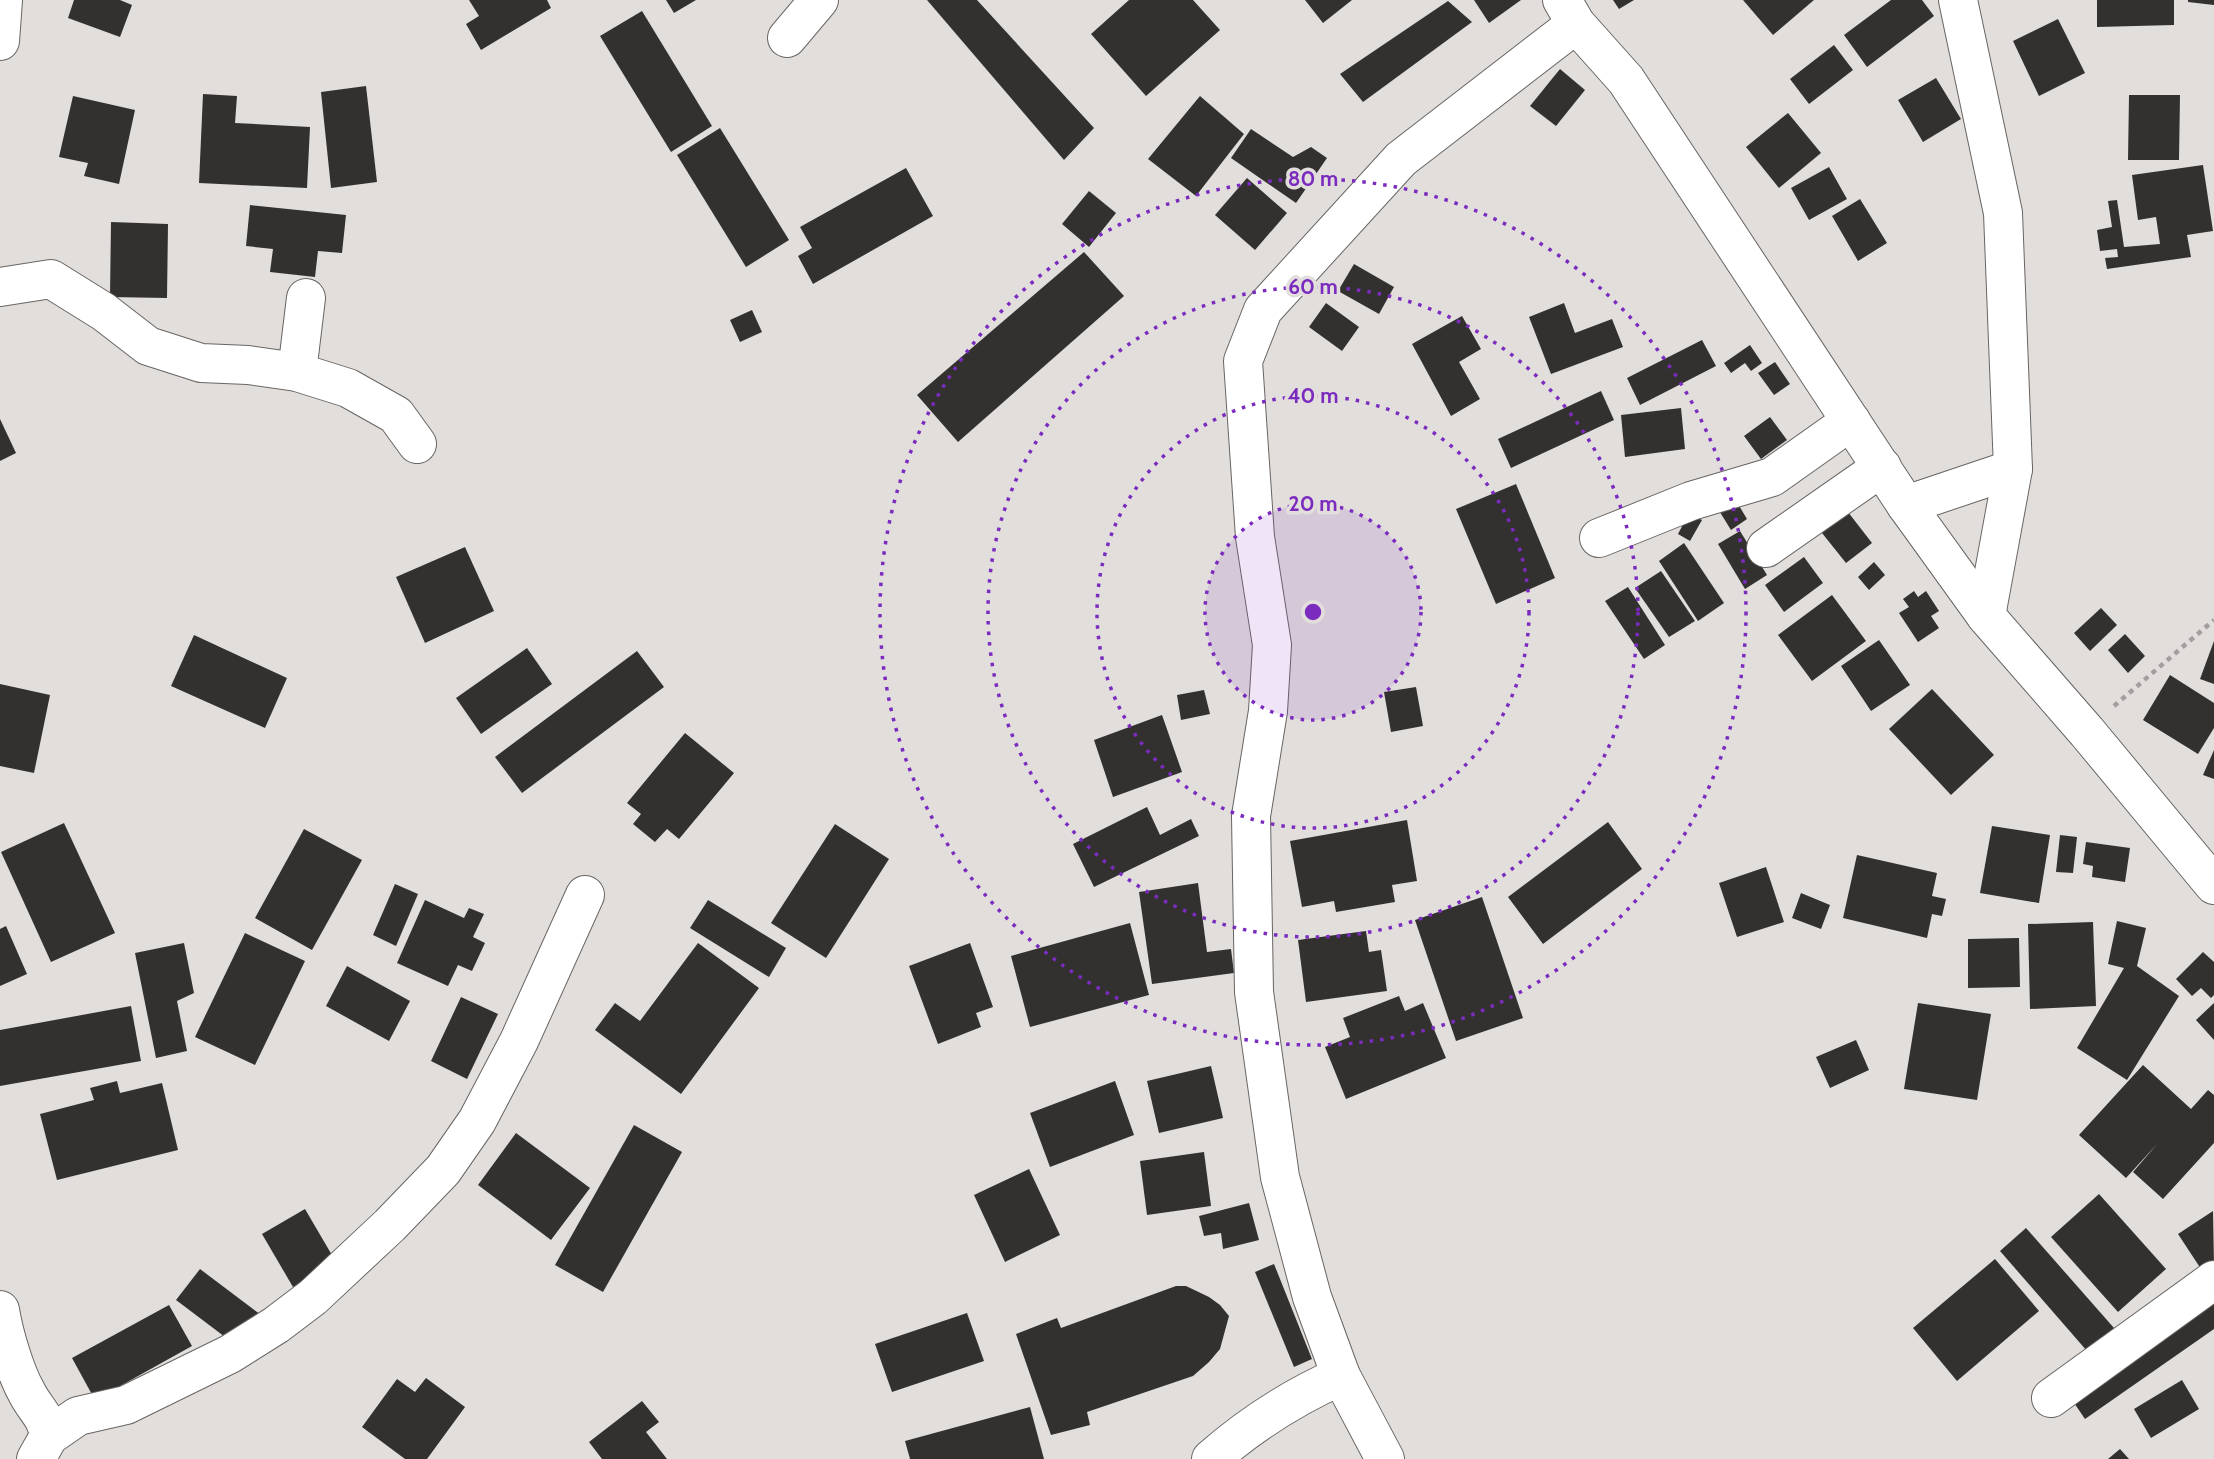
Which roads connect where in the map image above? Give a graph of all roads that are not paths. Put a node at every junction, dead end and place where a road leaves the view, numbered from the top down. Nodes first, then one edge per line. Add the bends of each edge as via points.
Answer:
1 (3, 0) edge
2 (819, 0) edge
3 (1958, 0) edge
4 (1569, 12) edge
5 (787, 38) dead end
6 (0, 41) edge
7 (0, 287) edge
8 (306, 298) dead end
9 (297, 372) junction
10 (1852, 421) junction
11 (417, 444) dead end
12 (1882, 467) junction
13 (2013, 469) junction
14 (1906, 505) junction
15 (1599, 538) dead end
16 (1766, 548) dead end
17 (1986, 616) junction
18 (2214, 885) edge
19 (585, 895) dead end
20 (2214, 1280) edge
21 (0, 1310) edge
22 (8, 1357) edge
23 (1341, 1376) junction
24 (2051, 1398) dead end
25 (43, 1447) edge
26 (1211, 1459) edge
27 (1385, 1459) edge

1 - 6 street
2 - 5 street
3 - 13 street via 2003,213
4 - 10 street via 1626,80
4 - 23 street via 1401,159 1263,310 1244,361 1255,537 1272,645 1268,711 1251,816 1254,992 1280,1177 1312,1297
7 - 9 street via 51,279 148,346 201,363
8 - 9 street
9 - 11 street via 348,388 396,415
10 - 12 street
10 - 15 street via 1772,477 1691,501
12 - 14 street
12 - 16 street
13 - 14 street
13 - 17 street
14 - 17 street
17 - 18 street
19 - 25 street via 477,1121 443,1170 390,1225 276,1325 230,1354 126,1405 78,1416
20 - 24 street
21 - 22 street
22 - 25 street via 48,1423
23 - 26 street via 1267,1415
23 - 27 street

